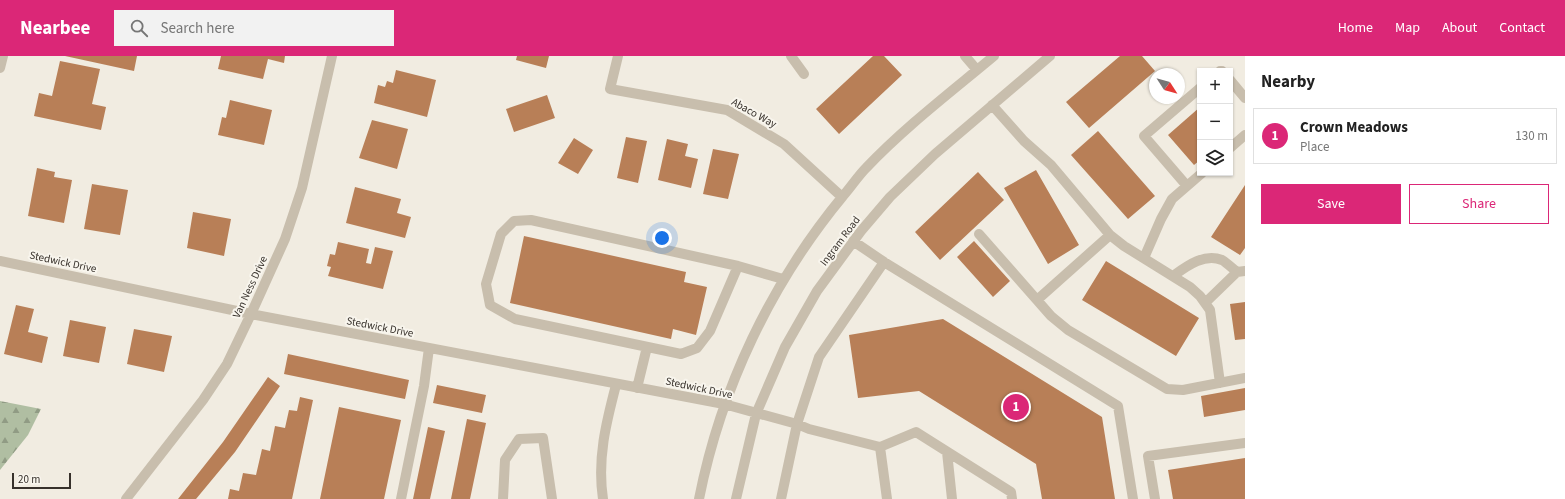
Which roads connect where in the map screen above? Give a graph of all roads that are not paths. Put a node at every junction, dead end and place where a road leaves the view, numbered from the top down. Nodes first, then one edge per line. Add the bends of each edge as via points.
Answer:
1 (3, 56) edge
2 (332, 56) edge
3 (618, 56) edge
4 (791, 56) edge
5 (965, 56) edge
6 (994, 56) edge
7 (1050, 56) edge
8 (0, 68) edge
9 (977, 70) junction
10 (804, 74) dead end
11 (1233, 84) edge
12 (1197, 91) edge
13 (1245, 98) edge
14 (992, 105) junction
15 (1245, 135) edge
16 (1233, 145) edge
17 (1199, 176) edge
18 (1187, 186) junction
19 (842, 197) junction
20 (979, 234) dead end
21 (1110, 234) junction
22 (853, 241) junction
23 (1144, 258) junction
24 (0, 261) edge
25 (884, 262) junction
26 (738, 266) junction
27 (1241, 271) edge
28 (1173, 276) junction
29 (783, 279) junction
30 (1037, 300) junction
31 (1205, 303) junction
32 (251, 314) junction
33 (647, 347) junction
34 (429, 348) junction
35 (1245, 378) edge
36 (1220, 383) junction
37 (616, 385) junction
38 (637, 388) junction
39 (724, 404) junction
40 (756, 414) junction
41 (797, 424) junction
42 (1245, 443) edge
43 (880, 447) junction
44 (947, 452) junction
45 (126, 499) edge
46 (401, 499) edge
47 (503, 499) edge
48 (552, 499) edge
49 (602, 499) edge
50 (699, 499) edge
51 (736, 499) edge
52 (781, 499) edge
53 (887, 499) edge
54 (952, 499) edge
55 (1012, 499) edge
56 (1133, 499) edge
57 (1155, 499) edge

1 - 8 street
2 - 32 street, Van Ness Drive via 302,188 285,239
3 - 19 street, Abaco Way via 610,89 728,110 784,144
4 - 10 street
5 - 9 street
6 - 9 street
7 - 14 street, Ingram Road
9 - 19 street via 866,168
11 - 13 street
12 - 18 street via 1144,136
14 - 21 street via 1024,141 1052,165
14 - 22 street, Ingram Road via 890,197
15 - 16 street
17 - 18 street
18 - 23 street via 1172,199
19 - 29 street via 826,215
20 - 30 street
21 - 23 street
21 - 30 street
22 - 25 street
22 - 40 street, Ingram Road via 817,291 785,347
23 - 28 street
24 - 32 street, Stedwick Drive
25 - 41 street via 819,357
25 - 56 street via 1118,406
26 - 29 street
26 - 33 street via 710,331 697,348 681,354
26 - 33 street via 531,220 514,221 501,234 486,284 490,305 515,319
27 - 28 street via 1222,260 1208,257 1187,266
27 - 31 street
28 - 31 street via 1190,287
29 - 39 street via 752,337
30 - 36 street via 1068,330 1167,389 1183,390
31 - 36 street via 1210,310
32 - 34 street, Stedwick Drive
32 - 45 street, Van Ness Drive via 227,364 203,400
33 - 38 street
34 - 37 street, Stedwick Drive
34 - 46 street via 424,386
35 - 36 street
37 - 38 street, Stedwick Drive
37 - 49 street via 603,436
38 - 39 street, Stedwick Drive
39 - 40 street, Stedwick Drive
39 - 50 street via 707,458
40 - 41 street, Stedwick Drive
40 - 51 street, Ingram Road
41 - 43 street, Stedwick Drive
41 - 52 street
42 - 57 street via 1148,456
43 - 44 street via 916,432
43 - 53 street
44 - 54 street
44 - 55 street via 1011,492
47 - 48 street via 504,460 518,439 543,438

